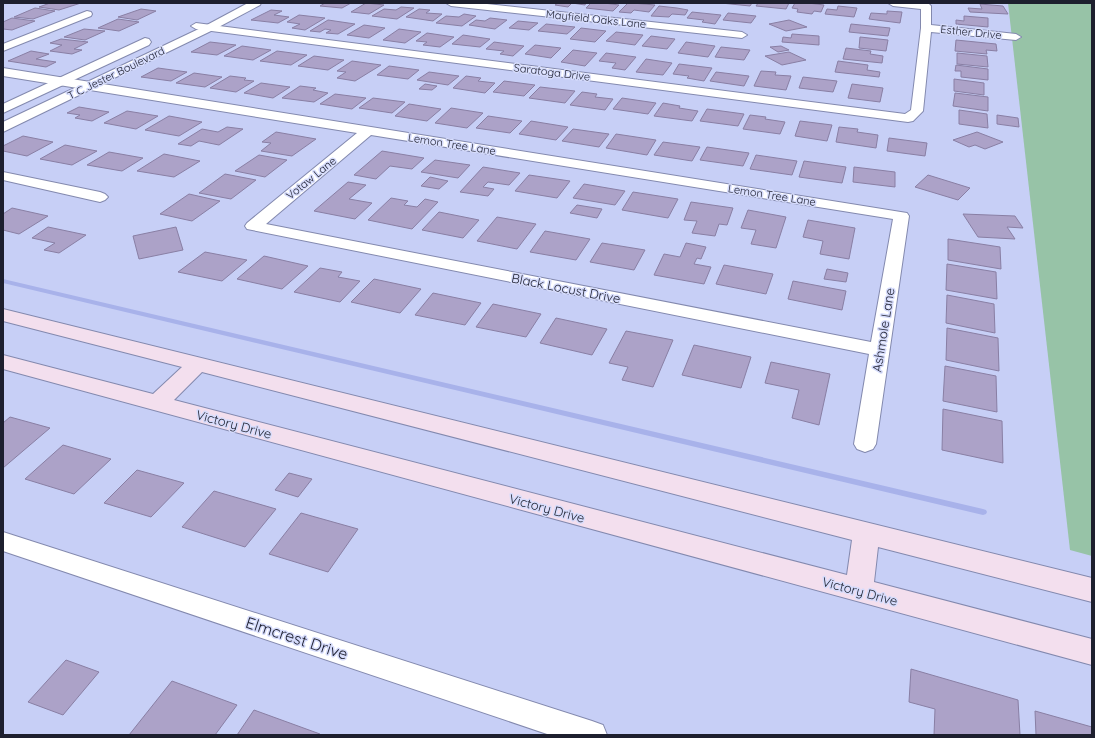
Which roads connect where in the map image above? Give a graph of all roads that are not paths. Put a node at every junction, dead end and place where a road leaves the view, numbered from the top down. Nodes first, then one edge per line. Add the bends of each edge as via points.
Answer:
1 (256, 3) edge
2 (451, 3) edge
3 (893, 3) edge
4 (87, 14) dead end
5 (229, 17) junction
6 (196, 26) junction
7 (209, 28) junction
8 (926, 28) junction
9 (174, 32) dead end
10 (159, 36) dead end
11 (742, 36) dead end
12 (1016, 37) dead end
13 (3, 48) edge
14 (3, 72) edge
15 (62, 82) junction
16 (89, 86) junction
17 (3, 110) edge
18 (3, 128) edge
19 (369, 130) junction
20 (3, 176) edge
21 (100, 197) dead end
22 (901, 216) joint
23 (253, 226) joint
24 (3, 315) edge
25 (880, 350) junction
26 (3, 362) edge
27 (197, 365) junction
28 (157, 403) junction
29 (865, 444) dead end
30 (866, 534) junction
31 (3, 541) edge
32 (1092, 590) edge
33 (859, 591) junction
34 (1092, 652) edge
35 (592, 735) edge

1 - 5 street, T C Jester Boulevard
2 - 11 street, Mayfield Oaks Lane
3 - 8 street via 926,6
4 - 13 street
5 - 6 street, T C Jester Boulevard
5 - 7 street, T C Jester Boulevard
6 - 7 street, Saratoga Drive
6 - 9 street, T C Jester Boulevard
7 - 8 street, Saratoga Drive via 908,118 917,112
7 - 16 street, T C Jester Boulevard
8 - 12 street, Esther Drive
10 - 15 street, T C Jester Boulevard
14 - 15 street, Lemon Tree Lane
15 - 16 street, Lemon Tree Lane
15 - 17 street, T C Jester Boulevard
16 - 18 street, T C Jester Boulevard
16 - 19 street, Lemon Tree Lane
19 - 22 street, Lemon Tree Lane
19 - 23 street, Votaw Lane
20 - 21 street
22 - 25 street, Ashmole Lane
23 - 25 street, Black Locust Drive
24 - 27 main road
25 - 29 street, Ashmole Lane
26 - 28 main road, Victory Drive
27 - 28 main road
27 - 30 main road
28 - 33 main road, Victory Drive
30 - 32 main road
30 - 33 main road
31 - 35 street, Elmcrest Drive
33 - 34 main road, Victory Drive

